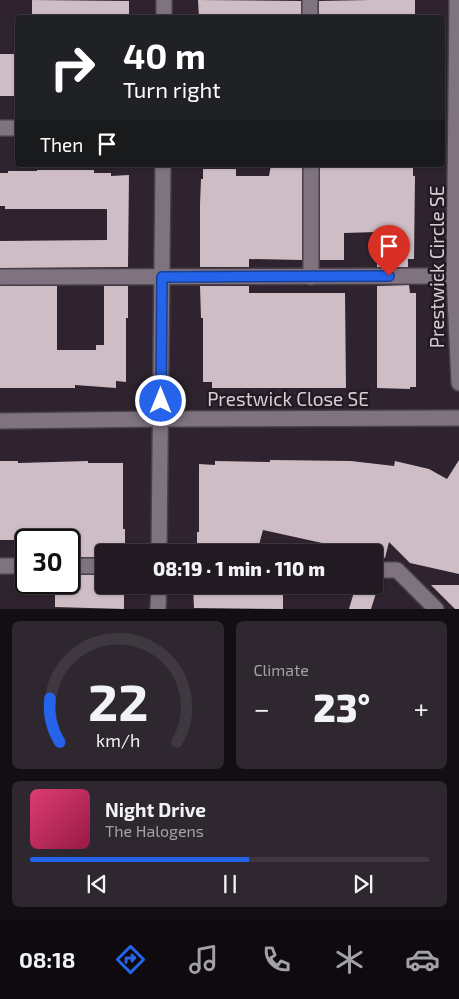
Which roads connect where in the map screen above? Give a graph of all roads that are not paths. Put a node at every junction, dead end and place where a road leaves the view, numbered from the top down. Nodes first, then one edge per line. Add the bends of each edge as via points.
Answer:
1 (164, 0) edge
2 (310, 0) edge
3 (457, 0) edge
4 (164, 15) edge
5 (310, 15) edge
6 (0, 128) edge
7 (15, 128) edge
8 (163, 167) edge
9 (311, 167) edge
10 (454, 276) junction
11 (0, 277) edge
12 (162, 277) junction
13 (311, 277) junction
14 (459, 383) edge
15 (459, 418) edge
16 (161, 419) junction
17 (0, 421) edge
18 (159, 544) edge
19 (0, 566) edge
20 (15, 566) edge
21 (80, 566) edge
22 (95, 566) edge
23 (383, 570) edge
24 (159, 594) edge
25 (158, 609) edge
26 (436, 609) edge

1 - 4 street
2 - 5 street
3 - 10 street, Prestwick Circle SE
6 - 7 street
8 - 12 street
9 - 13 street
10 - 13 street
10 - 14 street, Prestwick Circle SE
11 - 12 street
12 - 13 street
12 - 16 street
15 - 16 street, Prestwick Close SE
16 - 17 street, Prestwick Close SE
16 - 18 street
19 - 20 street
21 - 22 street
23 - 26 street via 397,570
24 - 25 street

